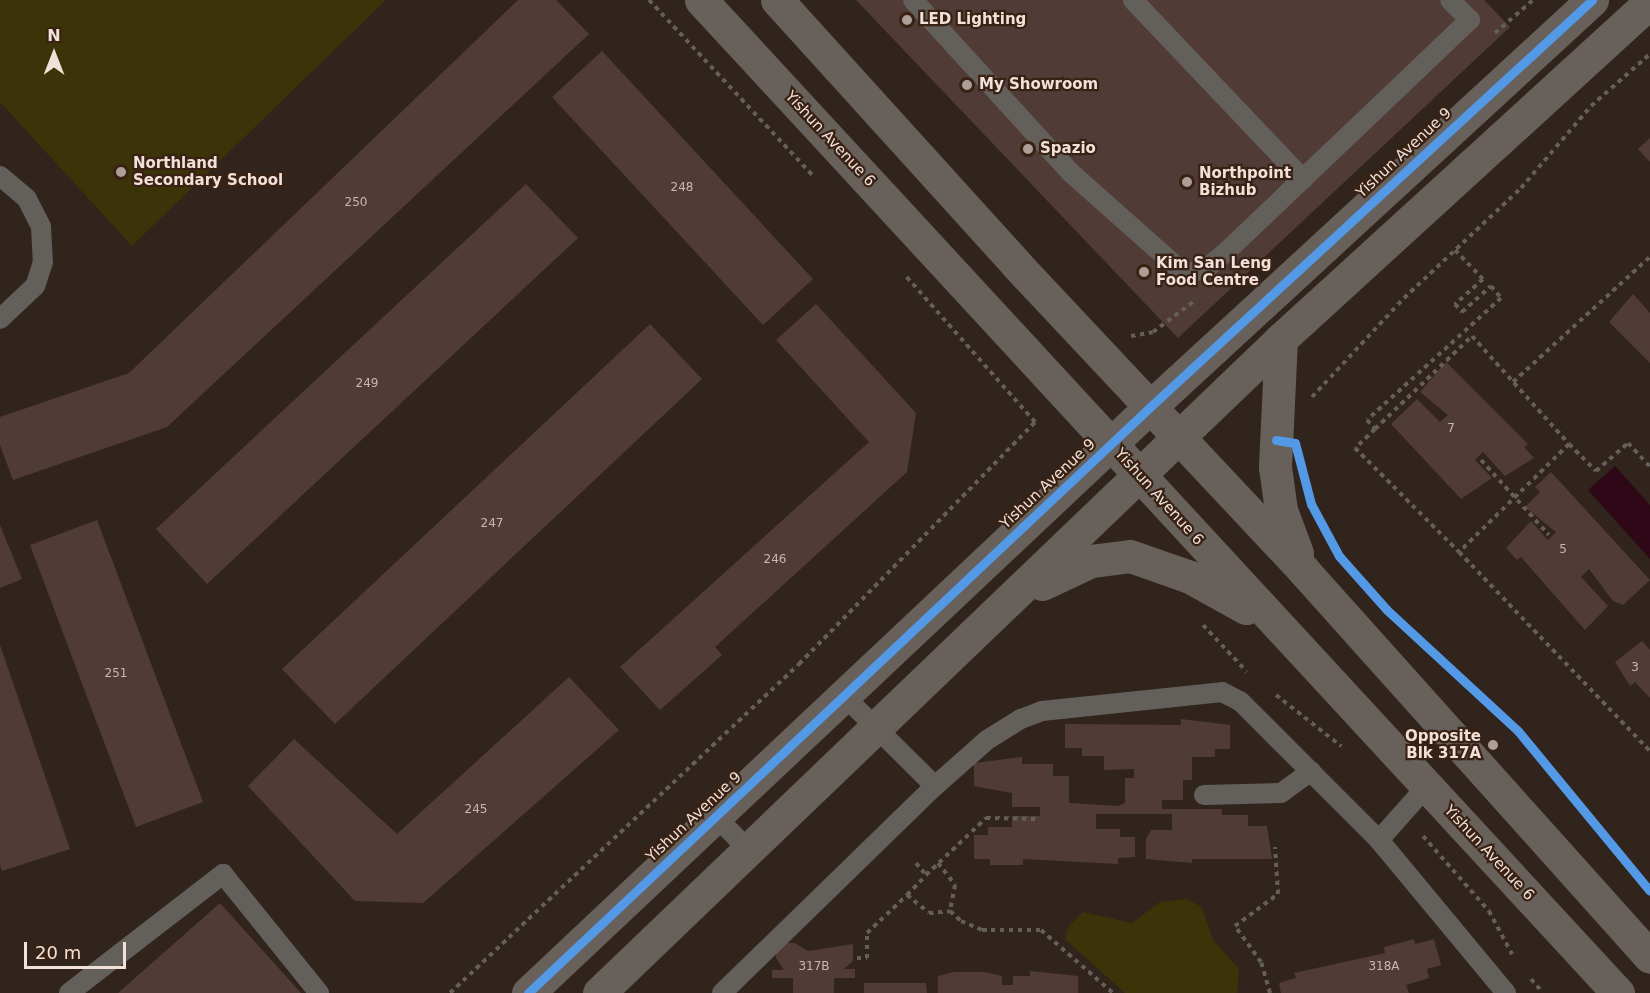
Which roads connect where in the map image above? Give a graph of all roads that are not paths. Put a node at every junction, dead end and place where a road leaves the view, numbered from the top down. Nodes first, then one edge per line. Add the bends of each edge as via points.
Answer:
1 (701, 0) edge
2 (777, 0) edge
3 (913, 0) edge
4 (1133, 0) edge
5 (1450, 0) edge
6 (1592, 0) edge
7 (1650, 2) edge
8 (0, 176) edge
9 (1303, 179) junction
10 (0, 319) edge
11 (1281, 339) junction
12 (1150, 407) junction
13 (1179, 435) junction
14 (1111, 445) junction
15 (1141, 476) junction
16 (1304, 571) junction
17 (1014, 598) junction
18 (1270, 621) junction
19 (844, 696) junction
20 (873, 727) junction
21 (1311, 771) junction
22 (935, 786) junction
23 (1427, 786) junction
24 (1204, 795) dead end
25 (716, 817) junction
26 (1379, 840) junction
27 (748, 849) junction
28 (1650, 957) edge
29 (69, 993) edge
30 (319, 993) edge
31 (528, 993) edge
32 (599, 993) edge
33 (722, 993) edge
34 (1504, 993) edge
35 (1618, 993) edge

1 - 14 main road, Yishun Avenue 6
2 - 12 main road
3 - 9 lane via 1071,172 1177,272 1207,268
4 - 9 lane
5 - 9 lane via 1470,20
6 - 12 main road, Yishun Avenue 9
7 - 11 main road
8 - 10 lane via 27,199 41,227 43,261 35,286
11 - 13 main road
11 - 16 main road via 1275,467 1281,510
12 - 13 main road
12 - 14 main road, Yishun Avenue 9
13 - 15 main road
13 - 16 main road
14 - 15 main road, Yishun Avenue 6
14 - 19 main road, Yishun Avenue 9
15 - 17 main road
15 - 18 main road, Yishun Avenue 6
16 - 28 main road
17 - 18 main road via 1091,561 1131,556 1191,577
17 - 20 main road
18 - 23 main road, Yishun Avenue 6
19 - 20 lane
19 - 25 main road, Yishun Avenue 9
20 - 22 lane
20 - 27 main road
21 - 22 lane via 1240,701 1222,692 1042,711 987,740
21 - 24 lane via 1281,792
21 - 26 lane
22 - 33 lane
23 - 26 lane
23 - 35 main road, Yishun Avenue 6
25 - 27 lane
25 - 31 main road, Yishun Avenue 9
26 - 34 lane
27 - 32 main road
29 - 30 lane via 223,874

